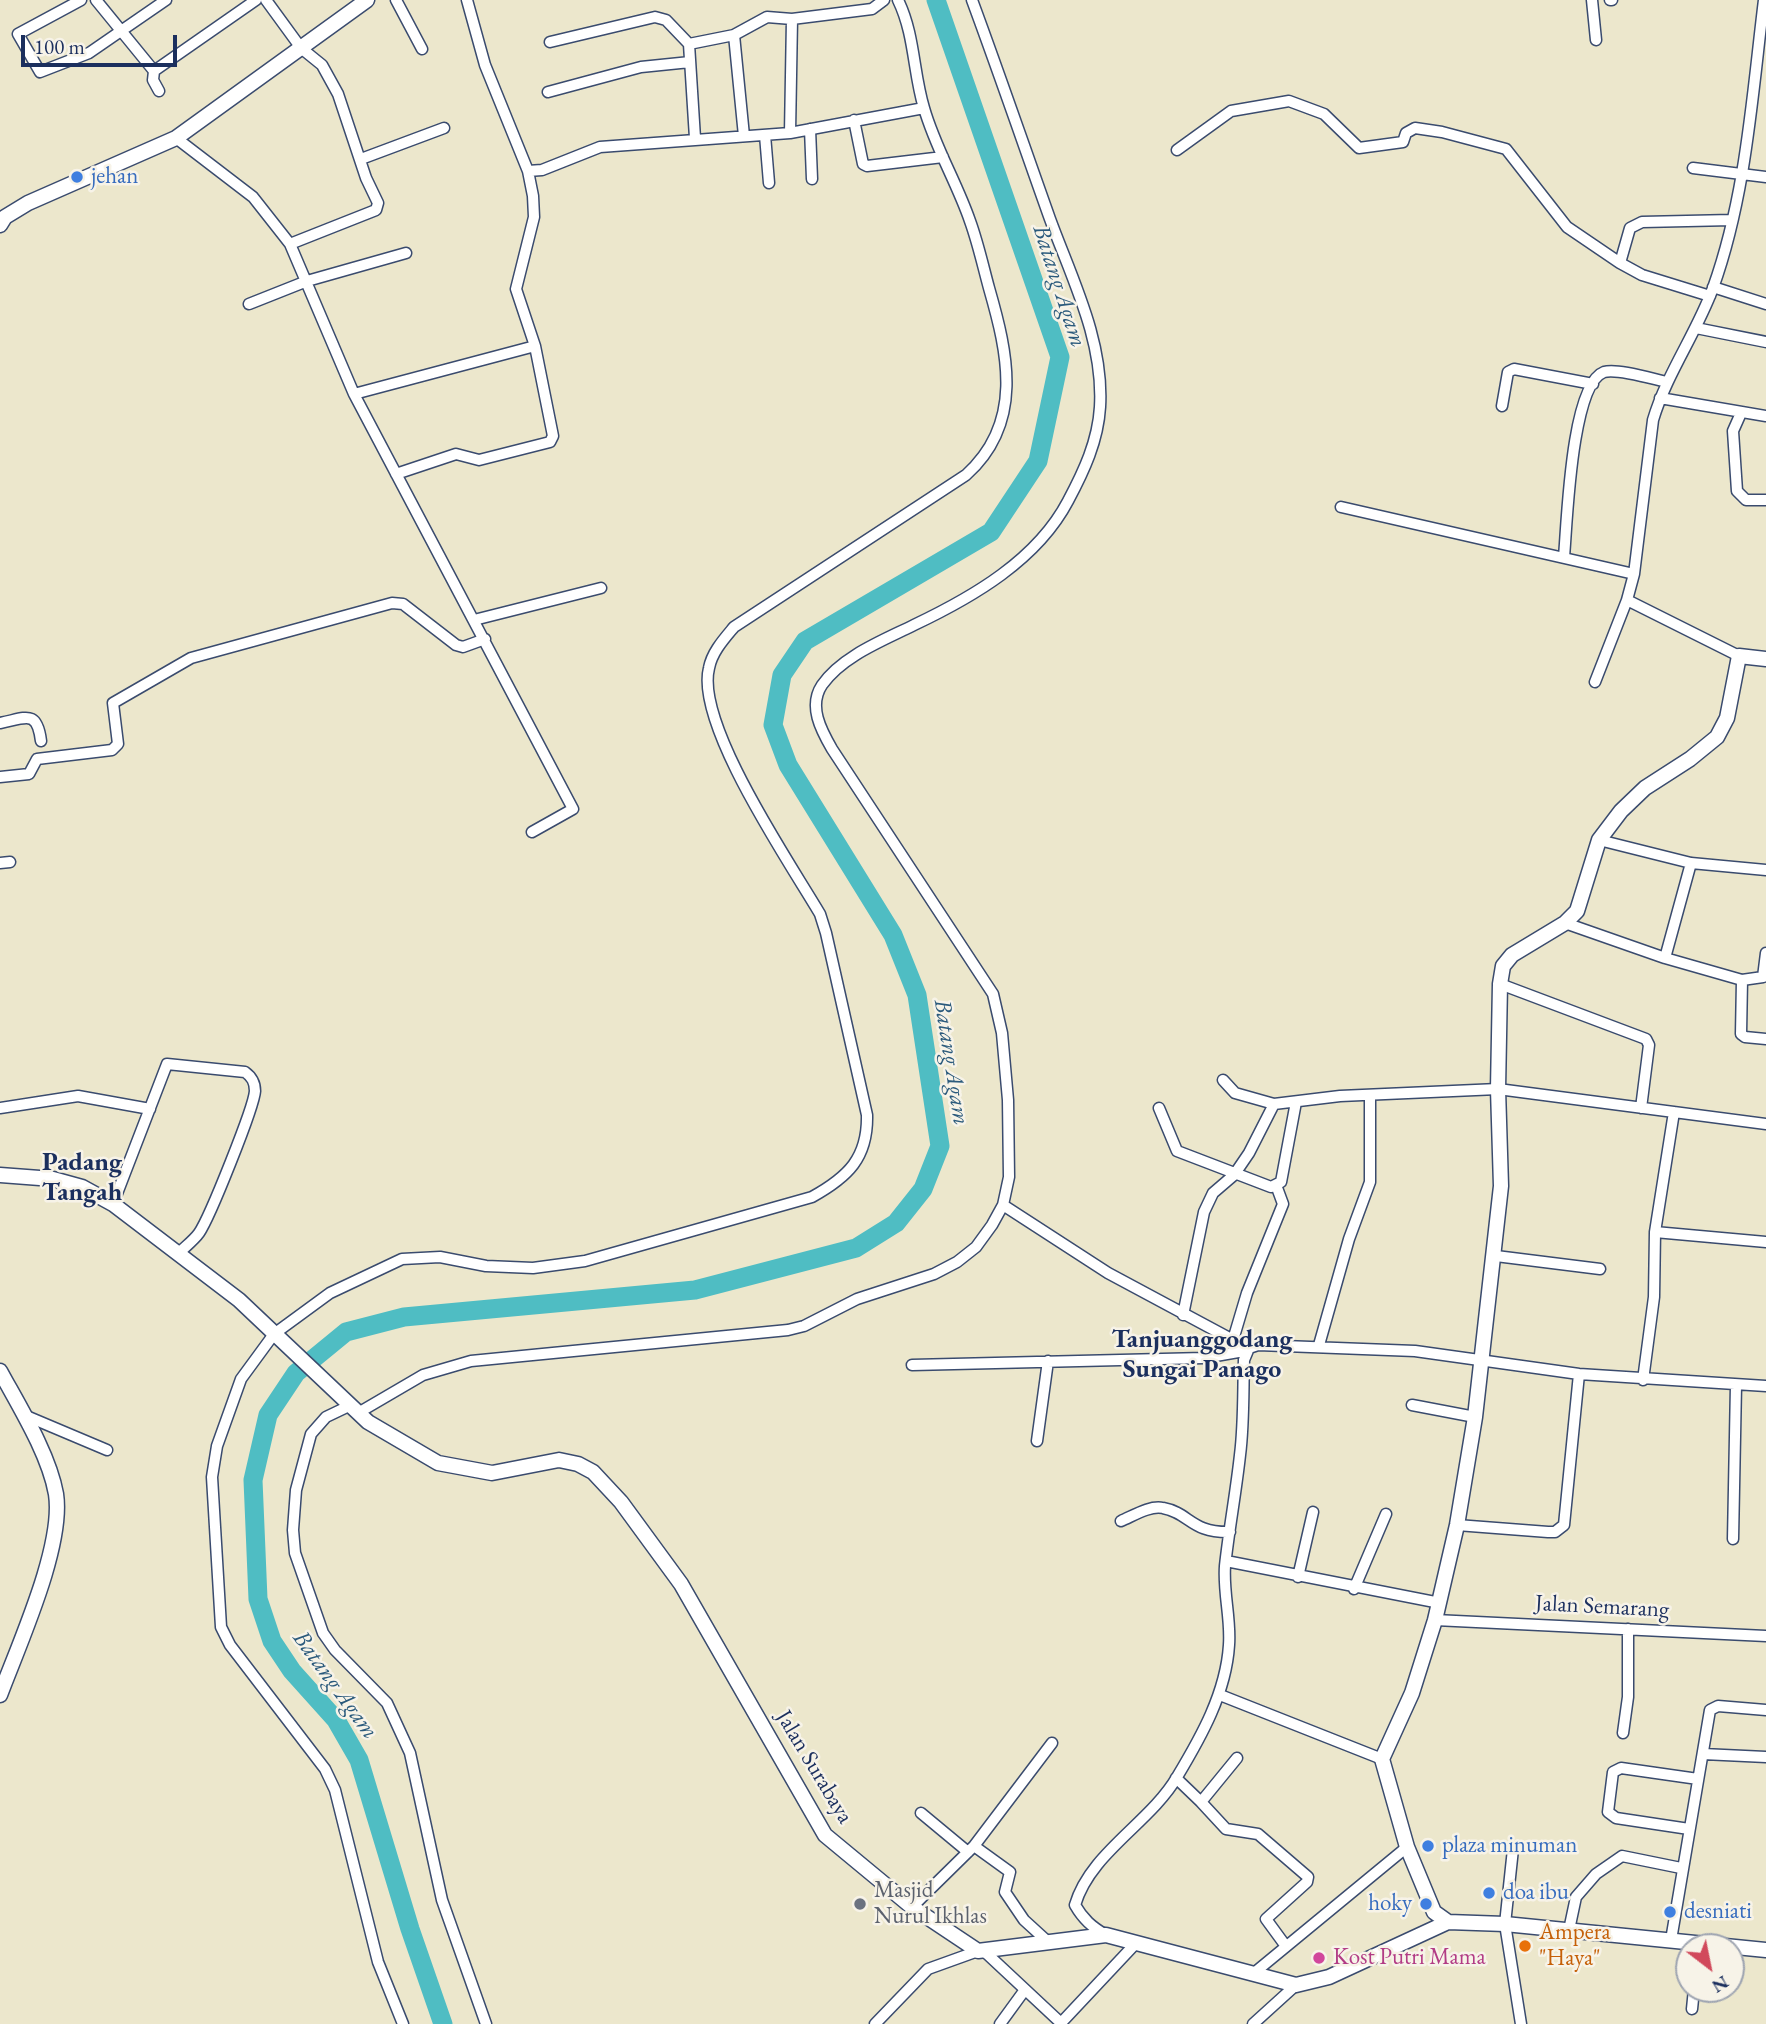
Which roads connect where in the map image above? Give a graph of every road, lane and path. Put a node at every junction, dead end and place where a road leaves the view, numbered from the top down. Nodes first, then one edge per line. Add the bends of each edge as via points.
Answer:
1 (81, 0) edge
2 (96, 0) edge
3 (166, 0) edge
4 (256, 0) edge
5 (266, 0) edge
6 (367, 0) edge
7 (396, 0) edge
8 (467, 0) edge
9 (884, 0) edge
10 (898, 0) edge
11 (972, 0) edge
12 (1592, 0) edge
13 (1764, 0) edge
14 (792, 19) junction
15 (122, 31) junction
16 (734, 35) junction
17 (1596, 40) dead end
18 (550, 43) dead end
19 (689, 44) junction
20 (301, 48) junction
21 (422, 49) dead end
22 (690, 62) junction
23 (154, 71) junction
24 (159, 91) dead end
25 (548, 92) dead end
26 (923, 108) junction
27 (854, 120) junction
28 (444, 128) dead end
29 (810, 129) junction
30 (790, 133) junction
31 (765, 135) junction
32 (744, 136) junction
33 (176, 138) junction
34 (695, 138) junction
35 (1177, 150) dead end
36 (943, 157) junction
37 (361, 159) junction
38 (1693, 168) dead end
39 (527, 171) junction
40 (1742, 174) junction
41 (1766, 177) edge
42 (812, 179) dead end
43 (769, 183) dead end
44 (1732, 220) junction
45 (0, 225) edge
46 (290, 244) junction
47 (406, 253) dead end
48 (1620, 263) junction
49 (307, 281) junction
50 (1711, 291) junction
51 (249, 304) dead end
52 (1766, 304) edge
53 (1696, 328) junction
54 (1766, 342) edge
55 (536, 346) junction
56 (1667, 382) junction
57 (1593, 384) junction
58 (354, 394) junction
59 (1660, 398) junction
60 (1502, 406) dead end
61 (1741, 413) junction
62 (1766, 416) edge
63 (396, 474) junction
64 (1766, 500) edge
65 (1341, 508) dead end
66 (1564, 557) junction
67 (1634, 574) junction
68 (601, 588) dead end
69 (1627, 600) junction
70 (474, 620) junction
71 (485, 639) junction
72 (1739, 656) junction
73 (1766, 659) edge
74 (1595, 682) dead end
75 (0, 723) edge
76 (41, 741) dead end
77 (0, 777) edge
78 (532, 832) dead end
79 (1598, 840) junction
80 (1690, 863) junction
81 (1766, 870) edge
82 (1565, 923) junction
83 (1766, 953) edge
84 (1665, 958) junction
85 (1742, 980) junction
86 (1500, 984) junction
87 (1766, 1039) edge
88 (1223, 1080) dead end
89 (1498, 1089) junction
90 (1370, 1095) junction
91 (1296, 1102) junction
92 (1274, 1104) junction
93 (0, 1108) edge
94 (1159, 1108) dead end
95 (1641, 1108) junction
96 (150, 1109) junction
97 (1674, 1112) junction
98 (1766, 1124) edge
99 (0, 1175) edge
100 (1234, 1175) junction
101 (1276, 1185) junction
102 (113, 1204) junction
103 (1003, 1205) junction
104 (1656, 1232) junction
105 (1766, 1242) edge
106 (180, 1252) junction
107 (1496, 1256) junction
108 (1600, 1269) dead end
109 (1183, 1315) junction
110 (274, 1335) junction
111 (1233, 1340) junction
112 (1319, 1345) junction
113 (1244, 1355) junction
114 (1048, 1361) junction
115 (1483, 1362) junction
116 (912, 1365) dead end
117 (0, 1371) edge
118 (1579, 1374) junction
119 (1643, 1380) junction
120 (1736, 1385) junction
121 (1766, 1386) edge
122 (349, 1405) junction
123 (1412, 1405) dead end
124 (24, 1415) junction
125 (1475, 1417) junction
126 (1037, 1441) dead end
127 (107, 1450) dead end
128 (1313, 1512) dead end
129 (1386, 1514) dead end
130 (1121, 1521) dead end
131 (1457, 1525) junction
132 (1230, 1532) junction
133 (1732, 1539) dead end
134 (1226, 1561) junction
135 (1298, 1577) junction
136 (1354, 1589) junction
137 (1440, 1603) junction
138 (1435, 1620) junction
139 (1628, 1629) junction
140 (1766, 1636) edge
141 (0, 1695) edge
142 (1220, 1695) junction
143 (1766, 1710) edge
144 (1623, 1733) dead end
145 (1052, 1743) dead end
146 (1703, 1754) junction
147 (1766, 1757) edge
148 (1237, 1758) dead end
149 (1382, 1759) junction
150 (1176, 1779) junction
151 (1698, 1779) junction
152 (1201, 1802) junction
153 (921, 1813) dead end
154 (1689, 1829) junction
155 (1407, 1847) junction
156 (971, 1849) junction
157 (1513, 1849) dead end
158 (1681, 1868) junction
159 (912, 1907) junction
160 (1434, 1912) junction
161 (1448, 1922) junction
162 (1505, 1924) junction
163 (1429, 1929) junction
164 (1569, 1930) junction
165 (1106, 1935) junction
166 (1671, 1940) junction
167 (1047, 1941) junction
168 (1675, 1941) edge
169 (1137, 1942) junction
170 (1285, 1945) junction
171 (1745, 1948) edge
172 (1766, 1950) edge
173 (981, 1952) junction
174 (1254, 1973) junction
175 (1296, 1985) junction
176 (1024, 1991) junction
177 (1692, 2003) edge
178 (1692, 2009) dead end
179 (403, 2024) edge
180 (486, 2024) edge
181 (875, 2024) edge
182 (1000, 2024) edge
183 (1062, 2024) edge
184 (1253, 2024) edge
185 (1521, 2024) edge

1 - 15 street via 18,34 38,70 72,61
2 - 15 street
3 - 15 street
4 - 23 street
5 - 20 street
6 - 20 street
7 - 21 street
8 - 39 street via 500,109
9 - 14 street via 872,9
10 - 26 street via 909,22
11 - 103 street via 1091,330 1100,406 1092,451 1067,503 1044,536 1014,564 981,590 854,657 821,686 816,701 817,719 832,749 993,994 1008,1100 1009,1177
12 - 17 street
13 - 40 street
14 - 16 street via 767,17
14 - 30 street
15 - 23 street
16 - 19 street
16 - 32 street
18 - 19 street via 655,17 666,20
19 - 22 street
20 - 33 street
20 - 37 street via 322,65 333,85
22 - 25 street via 641,67
22 - 34 street
23 - 24 street
26 - 27 street
26 - 36 street
27 - 29 street
27 - 36 street via 867,166
28 - 37 street
29 - 30 street
29 - 42 street
30 - 31 street
31 - 32 street
31 - 43 street
32 - 34 street
33 - 45 street via 28,203
33 - 46 street via 253,197
34 - 39 street via 600,147 542,170
35 - 48 street via 1231,111 1289,101 1324,114 1359,148 1403,142 1406,133 1415,128 1466,136 1481,145 1506,149 1567,227
36 - 110 street via 970,221 1003,338 1007,388 1000,427 984,460 966,475 734,627 708,668 727,756 820,914 826,933 867,1115 867,1136 856,1163 835,1184 811,1197 585,1261 533,1268 486,1266 440,1257 402,1259 330,1293
37 - 46 street via 376,210
38 - 40 street
39 - 55 street via 534,217 516,289
40 - 41 street
40 - 44 street
44 - 48 street via 1634,224
44 - 50 street
46 - 49 street
47 - 49 street
48 - 50 street via 1642,275
49 - 51 street
49 - 58 street
50 - 52 street
50 - 53 street
53 - 54 street
53 - 56 street
55 - 58 street
55 - 63 street via 553,433 550,442 479,460 456,454
56 - 57 street via 1612,371 1599,375
56 - 59 street
57 - 60 street via 1514,369 1508,372
57 - 66 street via 1575,431
58 - 63 street
59 - 61 street
59 - 67 street via 1653,419
61 - 62 street
61 - 64 street via 1733,430 1737,491 1746,500
63 - 70 street
65 - 66 street
66 - 67 street
67 - 69 street
68 - 70 street
69 - 72 street
69 - 74 street
70 - 71 street
71 - 77 street via 456,645 403,604 392,603 206,654 183,662 113,703 118,744 112,750 37,759 29,774
71 - 78 street via 573,810
72 - 73 street
72 - 79 street via 1727,718 1717,737 1639,794
75 - 76 street via 29,717 39,725
79 - 80 street
79 - 82 street via 1577,911
80 - 81 street
80 - 84 street
82 - 84 street
82 - 86 street via 1512,955 1503,966
83 - 85 street via 1763,977
84 - 85 street
85 - 87 street via 1741,1034
86 - 89 street
86 - 95 street via 1646,1039
88 - 92 street via 1235,1093
89 - 90 street
89 - 95 street
89 - 107 street via 1501,1186
90 - 91 street
90 - 112 street via 1370,1182
91 - 92 street
91 - 101 street via 1281,1182
92 - 100 street
93 - 96 street via 78,1096
94 - 100 street via 1177,1151
95 - 97 street
96 - 102 street
96 - 106 street via 164,1068 171,1063 245,1072 255,1086 206,1219
97 - 98 street
97 - 104 street
99 - 102 street, Jalan Surabaya via 82,1186
100 - 101 street
100 - 109 street via 1213,1193 1204,1212
101 - 111 street via 1283,1203
102 - 106 street, Jalan Surabaya
103 - 109 street
103 - 122 street via 976,1247 957,1262 857,1299 804,1326 471,1361
104 - 105 street
104 - 119 street via 1654,1297
106 - 110 street, Jalan Surabaya
107 - 108 street
107 - 115 street
109 - 111 street
110 - 122 street, Jalan Surabaya
110 - 179 street via 241,1379 212,1477 221,1627 325,1769 335,1790 377,1962
111 - 113 street
112 - 113 street via 1258,1345
112 - 115 street via 1415,1351
113 - 114 street
113 - 132 street via 1240,1453
114 - 116 street
114 - 126 street
115 - 118 street
115 - 125 street
117 - 124 street
118 - 119 street
118 - 131 street via 1564,1525 1555,1532
119 - 120 street
120 - 121 street
120 - 133 street
122 - 159 street, Jalan Surabaya via 438,1463 492,1473 559,1460 593,1472 681,1584 825,1835
122 - 180 street via 326,1417 311,1434 296,1490 295,1553 323,1633 387,1703 410,1753 442,1900
123 - 125 street
124 - 127 street
124 - 141 street via 56,1495 55,1522 45,1578
125 - 131 street
128 - 135 street
129 - 136 street
130 - 132 street via 1163,1507 1197,1528
131 - 137 street
132 - 134 street
134 - 135 street
134 - 142 street via 1223,1590 1229,1643
135 - 136 street
136 - 137 street
137 - 138 street
138 - 139 street, Jalan Semarang
138 - 149 street via 1412,1693
139 - 140 street, Jalan Semarang
139 - 144 street
142 - 149 street
142 - 150 street
143 - 146 street via 1713,1707
145 - 156 street
146 - 147 street
146 - 151 street
148 - 152 street
149 - 155 street
150 - 152 street
150 - 165 street via 1095,1868 1077,1898 1080,1914
151 - 154 street
151 - 154 street via 1621,1768 1613,1772 1608,1812 1616,1818
152 - 170 street via 1226,1829 1258,1834 1308,1877 1266,1919
153 - 156 street
154 - 158 street
155 - 160 street
155 - 170 street
156 - 159 street
156 - 167 street via 1010,1872 1005,1892 1024,1920
157 - 162 street
158 - 164 street via 1622,1856 1596,1874 1576,1897
158 - 166 street
159 - 173 street, Jalan Surabaya
160 - 161 street
160 - 163 street
161 - 162 street
161 - 163 street
162 - 164 street
162 - 185 street
163 - 175 street via 1329,1977
164 - 166 street
165 - 167 street
165 - 169 street
166 - 168 street
167 - 173 street
169 - 174 street
169 - 183 street
170 - 174 street
171 - 172 street
173 - 176 street
173 - 181 street via 928,1969
174 - 175 street
175 - 184 street
176 - 182 street
176 - 183 street
177 - 178 street

